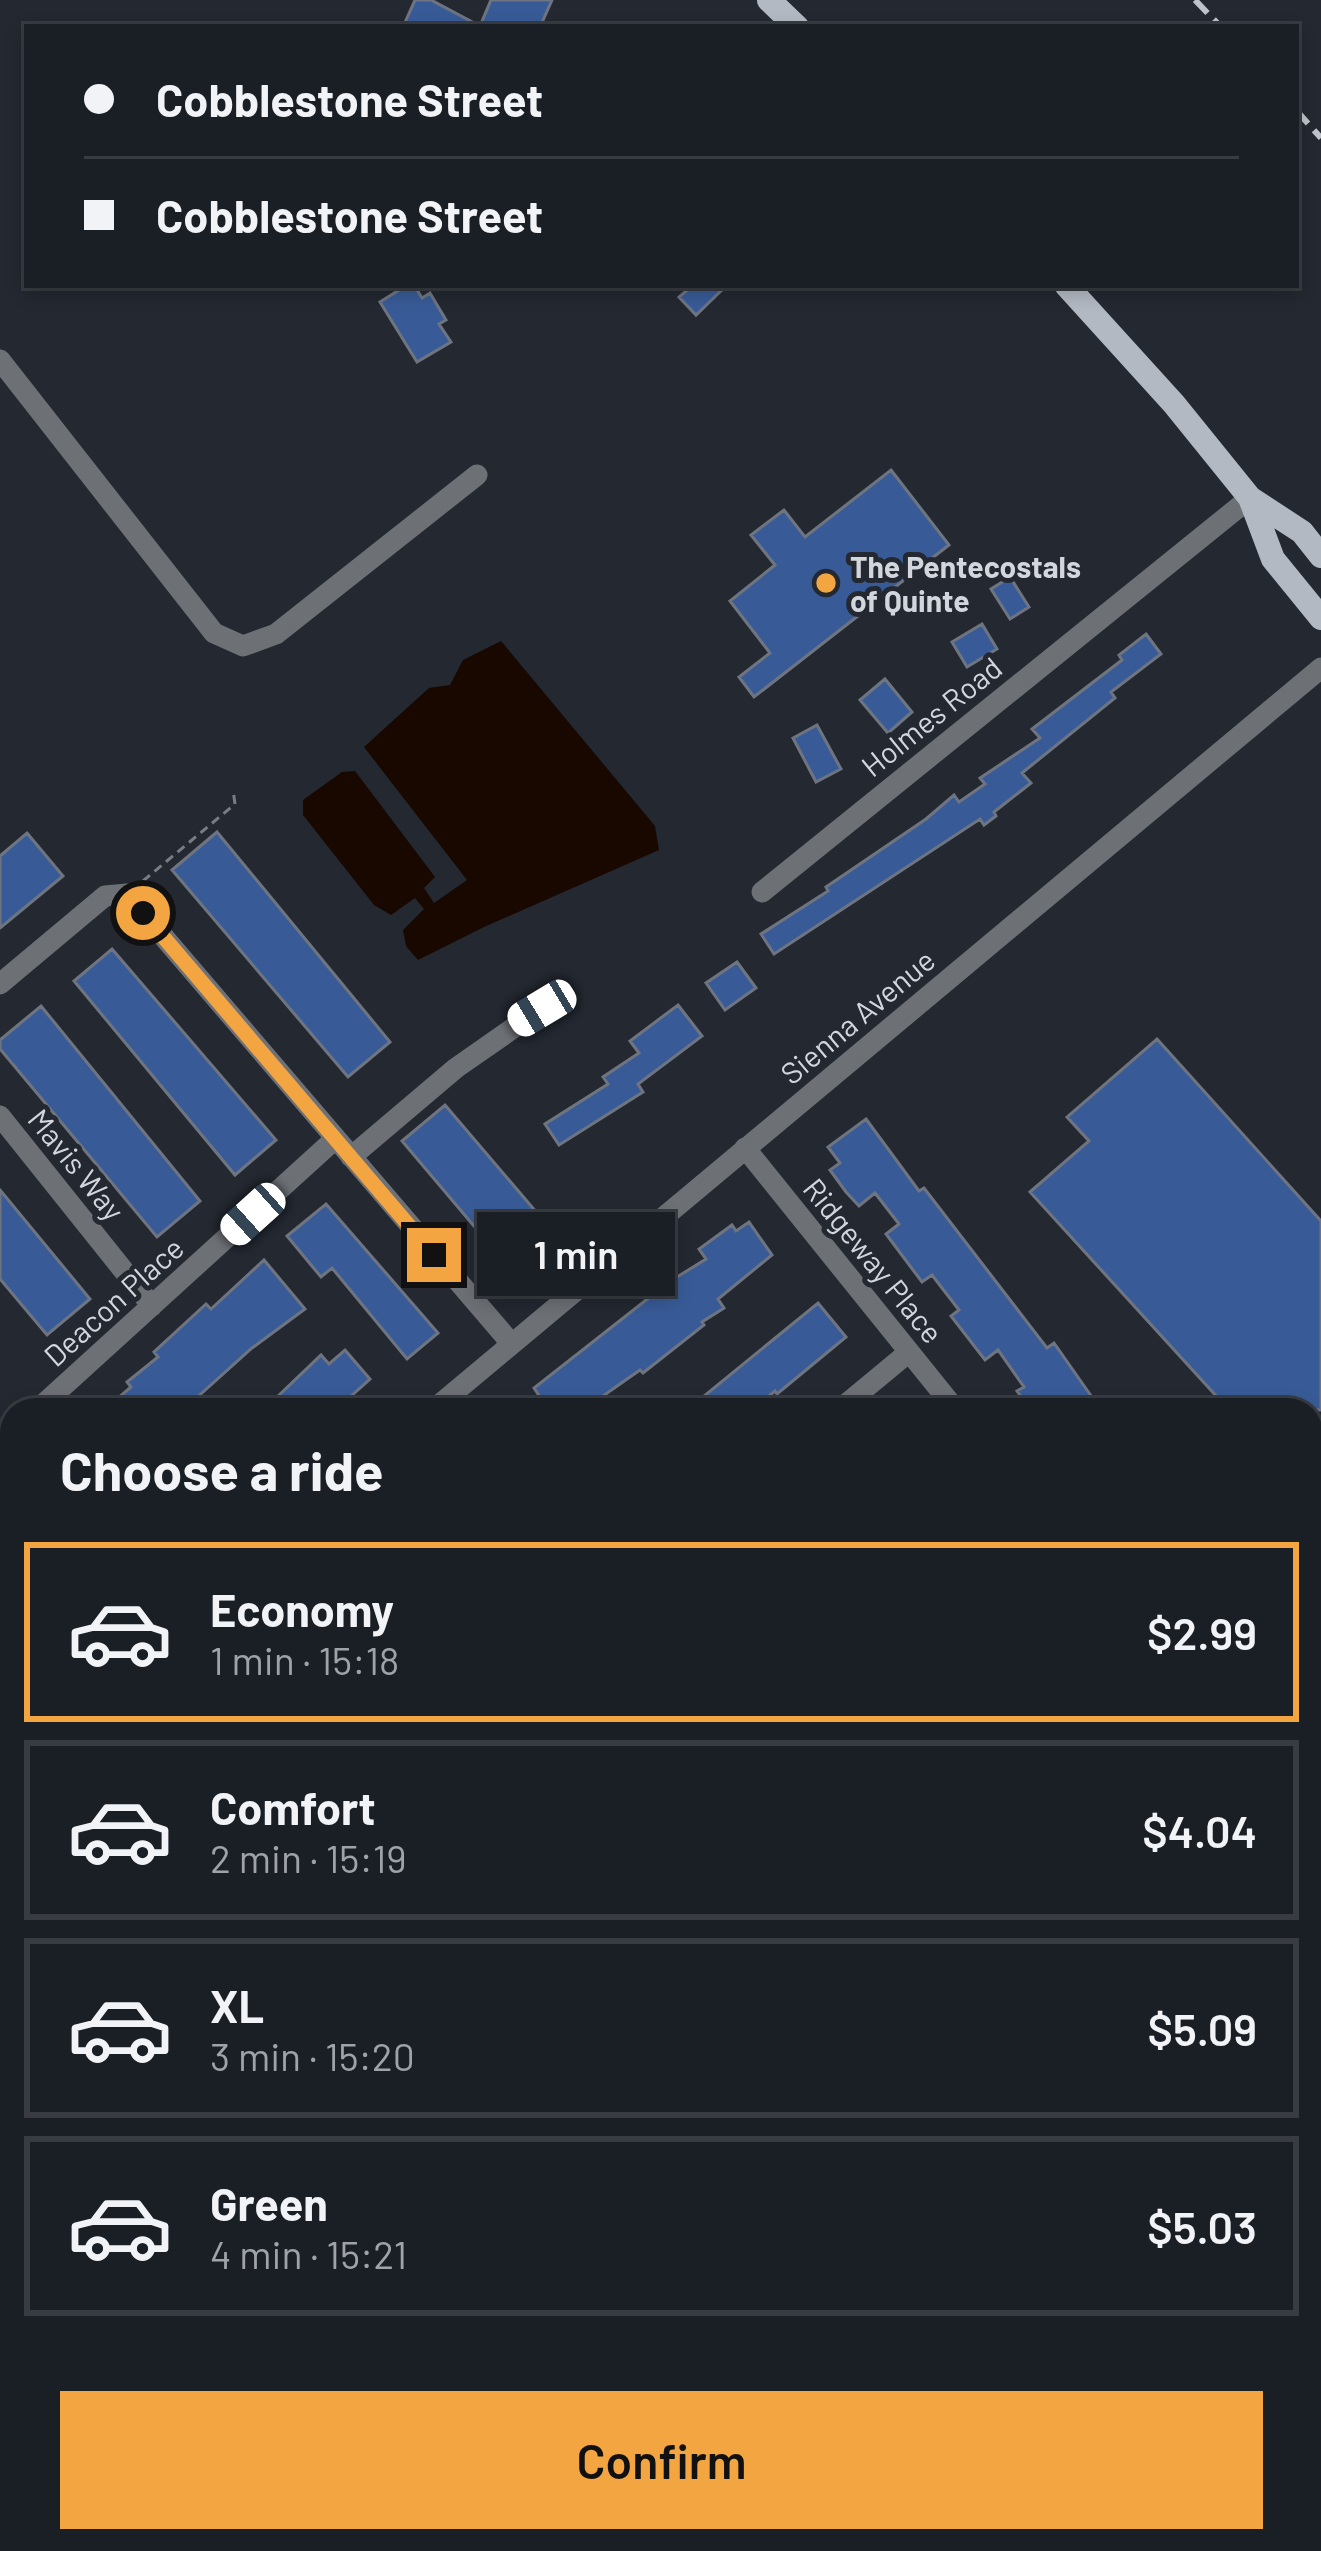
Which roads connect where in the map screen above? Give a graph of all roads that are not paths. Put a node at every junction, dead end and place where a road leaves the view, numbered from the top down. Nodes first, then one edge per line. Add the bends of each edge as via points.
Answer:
1 (769, 0) edge
2 (794, 24) edge
3 (1069, 288) edge
4 (0, 360) edge
5 (477, 476) dead end
6 (1250, 498) junction
7 (1321, 556) edge
8 (1321, 618) edge
9 (1321, 668) edge
10 (762, 892) dead end
11 (0, 984) edge
12 (542, 1008) dead end
13 (0, 1116) edge
14 (335, 1139) junction
15 (745, 1148) junction
16 (351, 1157) junction
17 (152, 1306) junction
18 (510, 1342) junction
19 (909, 1352) junction
20 (51, 1398) edge
21 (447, 1398) edge
22 (853, 1398) edge
23 (946, 1398) edge

1 - 2 main road
3 - 6 main road
4 - 5 street via 214,633 243,646 276,634
6 - 7 main road via 1303,532
6 - 8 main road via 1273,559
6 - 10 street, Holmes Road
9 - 15 street, Sienna Avenue
11 - 14 street via 105,896 128,894
12 - 16 street
13 - 17 street, Mavis Way
14 - 16 street
14 - 17 street, Deacon Place
15 - 18 street, Sienna Avenue
15 - 19 street, Ridgeway Place
16 - 18 street
17 - 20 street, Deacon Place
18 - 21 street, Sienna Avenue
19 - 22 street
19 - 23 street, Ridgeway Place

